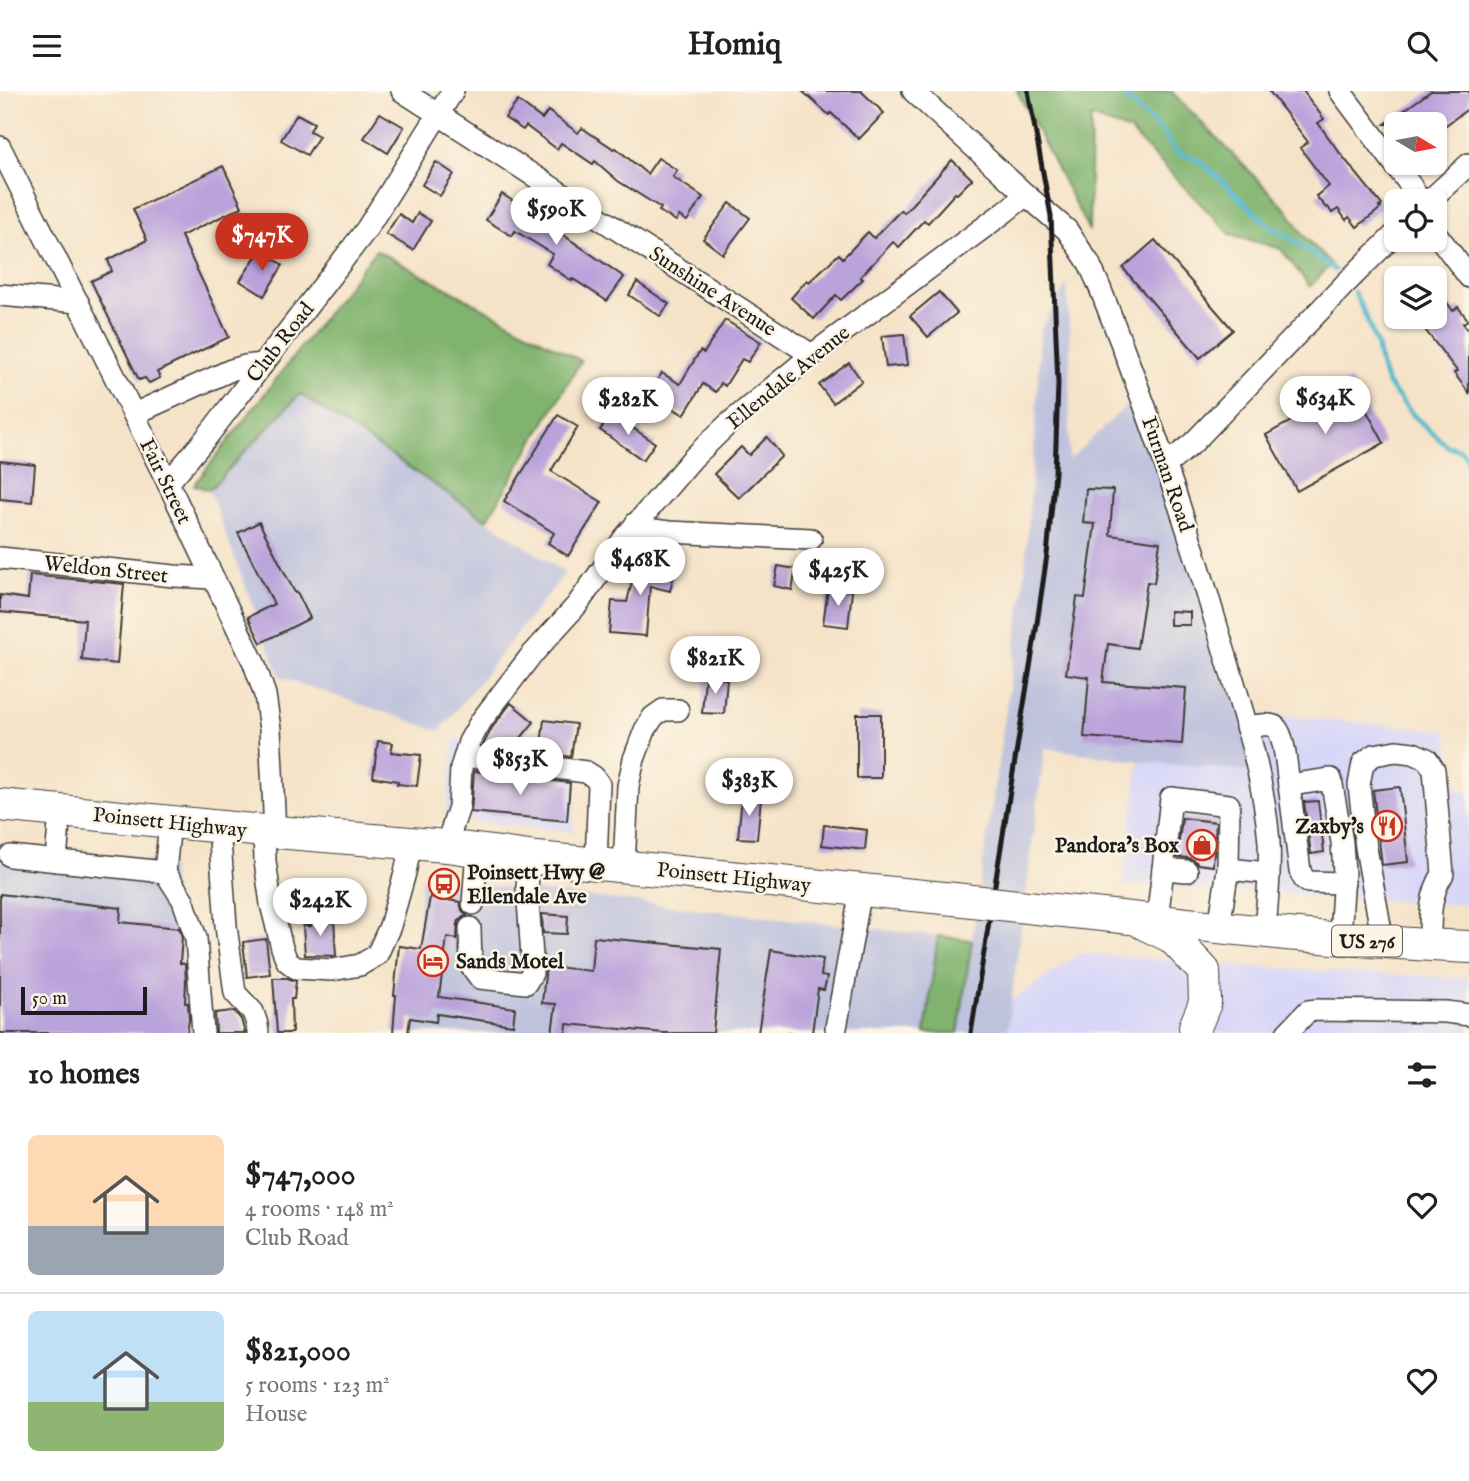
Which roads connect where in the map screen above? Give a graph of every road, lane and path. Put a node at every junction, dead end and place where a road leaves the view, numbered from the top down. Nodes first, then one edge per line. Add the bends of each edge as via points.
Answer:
1 (402, 91) edge
2 (453, 91) edge
3 (913, 91) edge
4 (1340, 91) edge
5 (438, 114) junction
6 (0, 147) edge
7 (1469, 164) edge
8 (1413, 189) edge
9 (1442, 189) edge
10 (1026, 195) junction
11 (1384, 245) edge
12 (1447, 248) edge
13 (1469, 277) edge
14 (0, 295) edge
15 (78, 302) junction
16 (812, 355) junction
17 (263, 364) junction
18 (134, 414) junction
19 (1166, 465) junction
20 (168, 483) junction
21 (636, 523) junction
22 (811, 539) dead end
23 (0, 558) edge
24 (212, 578) junction
25 (678, 711) dead end
26 (1246, 727) junction
27 (465, 755) junction
28 (1289, 785) junction
29 (0, 805) edge
30 (60, 811) junction
31 (170, 822) junction
32 (219, 827) junction
33 (269, 832) junction
34 (411, 843) junction
35 (462, 848) junction
36 (10, 856) dead end
37 (530, 857) junction
38 (56, 861) junction
39 (610, 865) junction
40 (1163, 869) junction
41 (165, 872) junction
42 (1212, 872) junction
43 (1268, 873) junction
44 (1344, 883) junction
45 (861, 890) junction
46 (473, 904) dead end
47 (1145, 919) junction
48 (1219, 927) junction
49 (470, 928) dead end
50 (1265, 932) junction
51 (1340, 938) junction
52 (1382, 942) junction
53 (1430, 945) junction
54 (1469, 947) edge
55 (1469, 1015) edge
56 (1195, 1027) dead end
57 (836, 1028) dead end
58 (204, 1033) edge
59 (258, 1033) edge
60 (1287, 1033) edge

1 - 5 street, Sunshine Avenue
2 - 5 street, Club Road
3 - 10 street, Furman Road
4 - 8 street
5 - 16 street, Sunshine Avenue
5 - 17 street, Club Road via 366,230
6 - 15 street, Fair Street
7 - 9 street
10 - 16 street, Ellendale Avenue
10 - 19 street, Furman Road via 1067,230 1089,263
11 - 19 street via 1193,443
12 - 13 street
14 - 15 street
15 - 18 street, Fair Street
16 - 21 street, Ellendale Avenue via 727,425
17 - 18 street via 231,370
17 - 20 street, Club Road
18 - 20 street, Fair Street
19 - 26 street, Furman Road
20 - 24 street, Fair Street
21 - 22 street via 669,532
21 - 27 street, Ellendale Avenue via 577,605 481,721
23 - 24 street, Weldon Street
24 - 33 street, Fair Street via 265,695 270,729
25 - 39 street via 663,710 645,730
26 - 28 street via 1266,725 1279,730
26 - 43 street, Furman Road via 1266,816
27 - 35 street, Ellendale Avenue via 459,807
27 - 39 street via 586,772 594,777 599,784
28 - 44 street via 1304,879
28 - 44 street via 1331,779
29 - 30 highway, Poinsett Highway / US 276
30 - 31 highway, Poinsett Highway / US 276
30 - 38 street
31 - 32 highway, Poinsett Highway / US 276
31 - 41 street
32 - 33 highway, Poinsett Highway / US 276
32 - 59 street via 235,993 253,1012
33 - 34 highway, Poinsett Highway / US 276
33 - 34 street, Fair Street via 265,861 271,904 287,961 296,968 332,970 360,965 377,955 390,926
34 - 35 highway, Poinsett Highway / US 276
35 - 37 highway, Poinsett Highway / US 276
35 - 46 street, Ellendale Avenue
36 - 38 street
37 - 39 highway, Poinsett Highway / US 276
37 - 49 street via 527,887 532,973 526,983 480,978 471,966
38 - 41 street
39 - 45 highway, Poinsett Highway / US 276
40 - 42 street
40 - 42 street via 1171,798 1229,805
40 - 47 street
41 - 58 street via 183,900 196,938
42 - 43 street
42 - 48 street
43 - 50 street, Furman Road
44 - 51 street
45 - 47 highway, Poinsett Highway / US 276, bridge
45 - 57 street
47 - 48 highway, Poinsett Highway / US 276
47 - 56 highway via 1172,937 1204,971 1205,1003
48 - 50 highway, Poinsett Highway / US 276
50 - 51 highway, Poinsett Highway / US 276
51 - 52 highway, Poinsett Highway / US 276
52 - 53 highway, Poinsett Highway / US 276
52 - 53 street via 1359,785 1363,763 1374,755 1396,751 1427,759 1434,770 1443,874 1435,886 1430,911
53 - 54 highway, Poinsett Highway / US 276
55 - 60 street via 1318,1010 1308,1011

